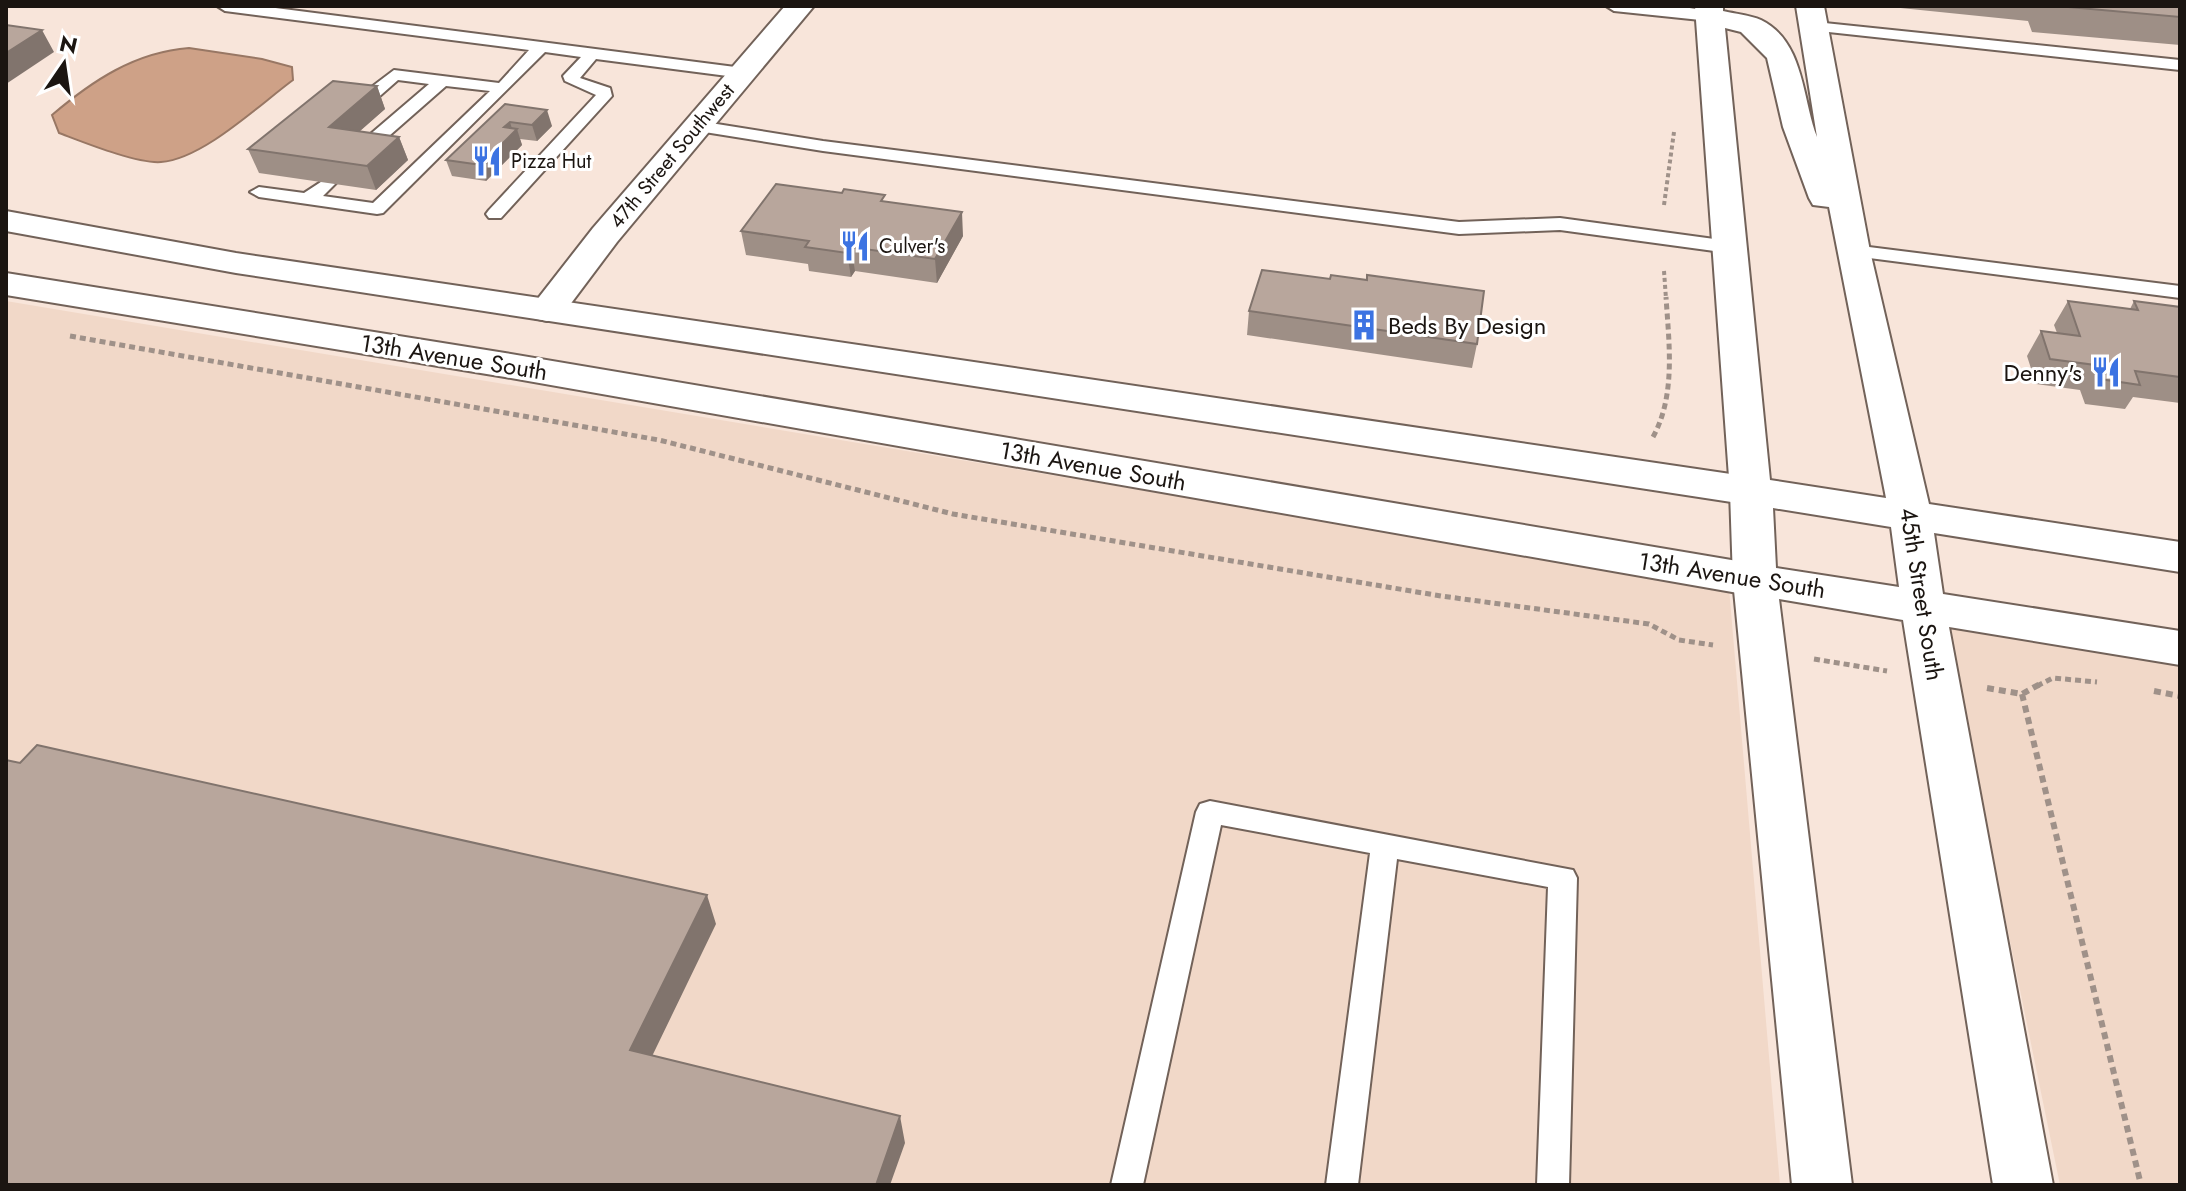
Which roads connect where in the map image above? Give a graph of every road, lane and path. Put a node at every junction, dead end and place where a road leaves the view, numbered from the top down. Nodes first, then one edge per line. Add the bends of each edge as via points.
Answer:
1 (225, 6) edge
2 (800, 6) edge
3 (1614, 6) edge
4 (1722, 9) edge
5 (1812, 16) edge
6 (541, 47) junction
7 (593, 53) junction
8 (2180, 65) edge
9 (743, 73) junction
10 (442, 81) junction
11 (503, 88) junction
12 (359, 105) edge
13 (698, 126) junction
14 (1674, 133) dead end
15 (359, 153) edge
16 (278, 176) edge
17 (327, 183) edge
18 (308, 199) junction
19 (495, 214) dead end
20 (1662, 217) dead end
21 (6, 221) edge
22 (1729, 247) junction
23 (1853, 251) junction
24 (1664, 272) dead end
25 (20, 286) edge
26 (2180, 292) edge
27 (547, 310) junction
28 (68, 336) dead end
29 (1650, 441) dead end
30 (1751, 491) junction
31 (1910, 514) junction
32 (2180, 557) edge
33 (1755, 580) junction
34 (1923, 605) junction
35 (2180, 648) edge
36 (1762, 651) junction
37 (1936, 679) junction
38 (2108, 683) dead end
39 (2151, 691) dead end
40 (2022, 694) junction
41 (2180, 696) edge
42 (1385, 845) junction
43 (1822, 1183) edge
44 (1127, 1185) edge
45 (1342, 1185) edge
46 (1553, 1185) edge
47 (2023, 1185) edge
48 (2141, 1185) edge

1 - 6 lane
2 - 9 main road, 47th Street Southwest
3 - 4 lane
4 - 5 main road via 1771,21
4 - 22 main road
4 - 23 main road via 1751,26 1781,57 1819,186
5 - 8 lane
5 - 23 main road, 45th Street South
6 - 7 lane
6 - 11 lane
7 - 9 lane
7 - 19 lane via 571,76 596,86 604,96
9 - 13 main road, 47th Street Southwest
10 - 11 lane
10 - 12 lane via 394,75
10 - 15 lane
11 - 18 lane via 377,209
13 - 22 lane via 1459,228 1560,224
13 - 27 main road, 47th Street Southwest
14 - 20 path
16 - 18 lane via 259,192
17 - 18 lane
21 - 27 main road via 236,263
22 - 30 main road
23 - 26 lane
23 - 31 main road, 45th Street South
24 - 29 path via 1670,354 1665,415
25 - 27 main road, 47th Street Southwest via 118,287 459,335 505,335 531,325
25 - 33 main road, 13th Avenue South
27 - 30 main road
28 - 36 path via 659,440 953,514 1441,596 1649,624 1679,640
30 - 31 main road
30 - 33 main road
31 - 32 main road
31 - 34 main road, 45th Street South
33 - 34 main road, 13th Avenue South
33 - 36 main road
34 - 35 main road, 13th Avenue South
34 - 37 main road, 45th Street South
36 - 37 path
36 - 43 main road
37 - 40 path
37 - 47 main road, 45th Street South
38 - 40 path via 2053,678
39 - 41 path
40 - 48 path
42 - 44 lane via 1210,812
42 - 45 lane
42 - 46 lane via 1563,878

